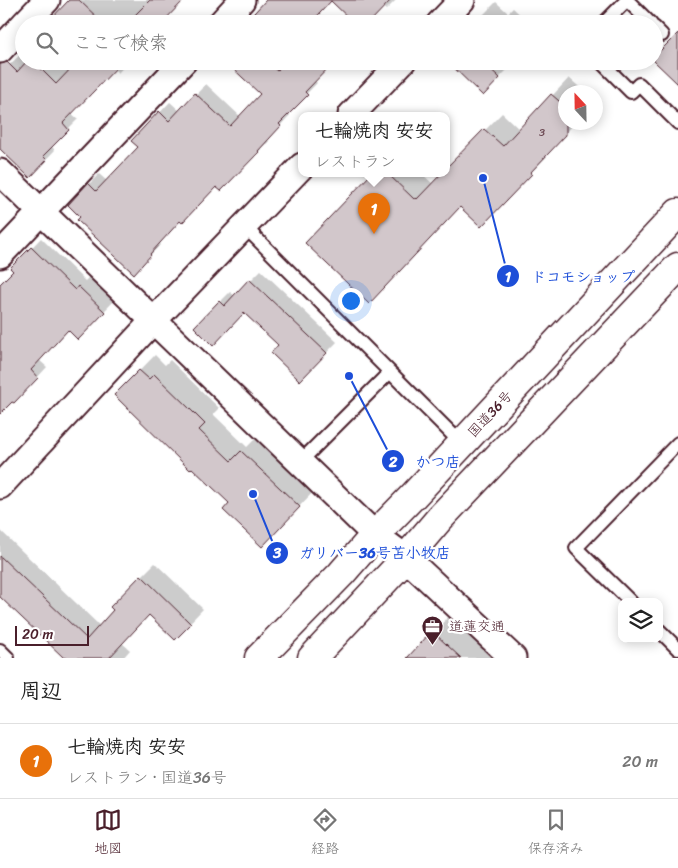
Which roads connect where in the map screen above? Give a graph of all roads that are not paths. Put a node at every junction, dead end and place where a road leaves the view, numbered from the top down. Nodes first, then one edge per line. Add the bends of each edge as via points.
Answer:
1 (47, 0) edge
2 (242, 0) edge
3 (462, 0) edge
4 (627, 0) edge
5 (33, 15) edge
6 (228, 15) edge
7 (448, 15) edge
8 (612, 15) edge
9 (642, 15) edge
10 (15, 34) edge
11 (0, 50) edge
12 (175, 70) edge
13 (394, 70) edge
14 (609, 70) edge
15 (354, 112) edge
16 (678, 123) edge
17 (298, 170) edge
18 (0, 172) edge
19 (40, 212) junction
20 (678, 213) edge
21 (244, 226) junction
22 (0, 255) edge
23 (678, 267) edge
24 (154, 320) junction
25 (390, 372) junction
26 (678, 443) edge
27 (462, 444) junction
28 (300, 462) junction
29 (0, 486) edge
30 (374, 535) junction
31 (406, 558) junction
32 (627, 598) edge
33 (663, 634) edge
34 (678, 649) edge
35 (0, 650) edge
36 (8, 658) edge
37 (259, 658) edge
38 (312, 658) edge
39 (513, 658) edge

1 - 5 street
2 - 6 street
3 - 7 street
4 - 8 lane
4 - 9 lane
10 - 11 street
12 - 19 street
13 - 15 street
14 - 16 lane via 631,92 640,84
17 - 21 street
18 - 19 street
19 - 22 street
19 - 24 street
20 - 27 highway, 国道36号
21 - 24 street
21 - 25 lane
23 - 31 highway
24 - 28 street
24 - 29 street
25 - 27 lane
25 - 28 lane
26 - 32 lane via 576,548
27 - 30 highway, 国道36号
28 - 30 street
30 - 31 street
30 - 37 highway, 国道36号 via 341,574
31 - 38 highway
31 - 39 street
33 - 34 lane
35 - 36 lane

